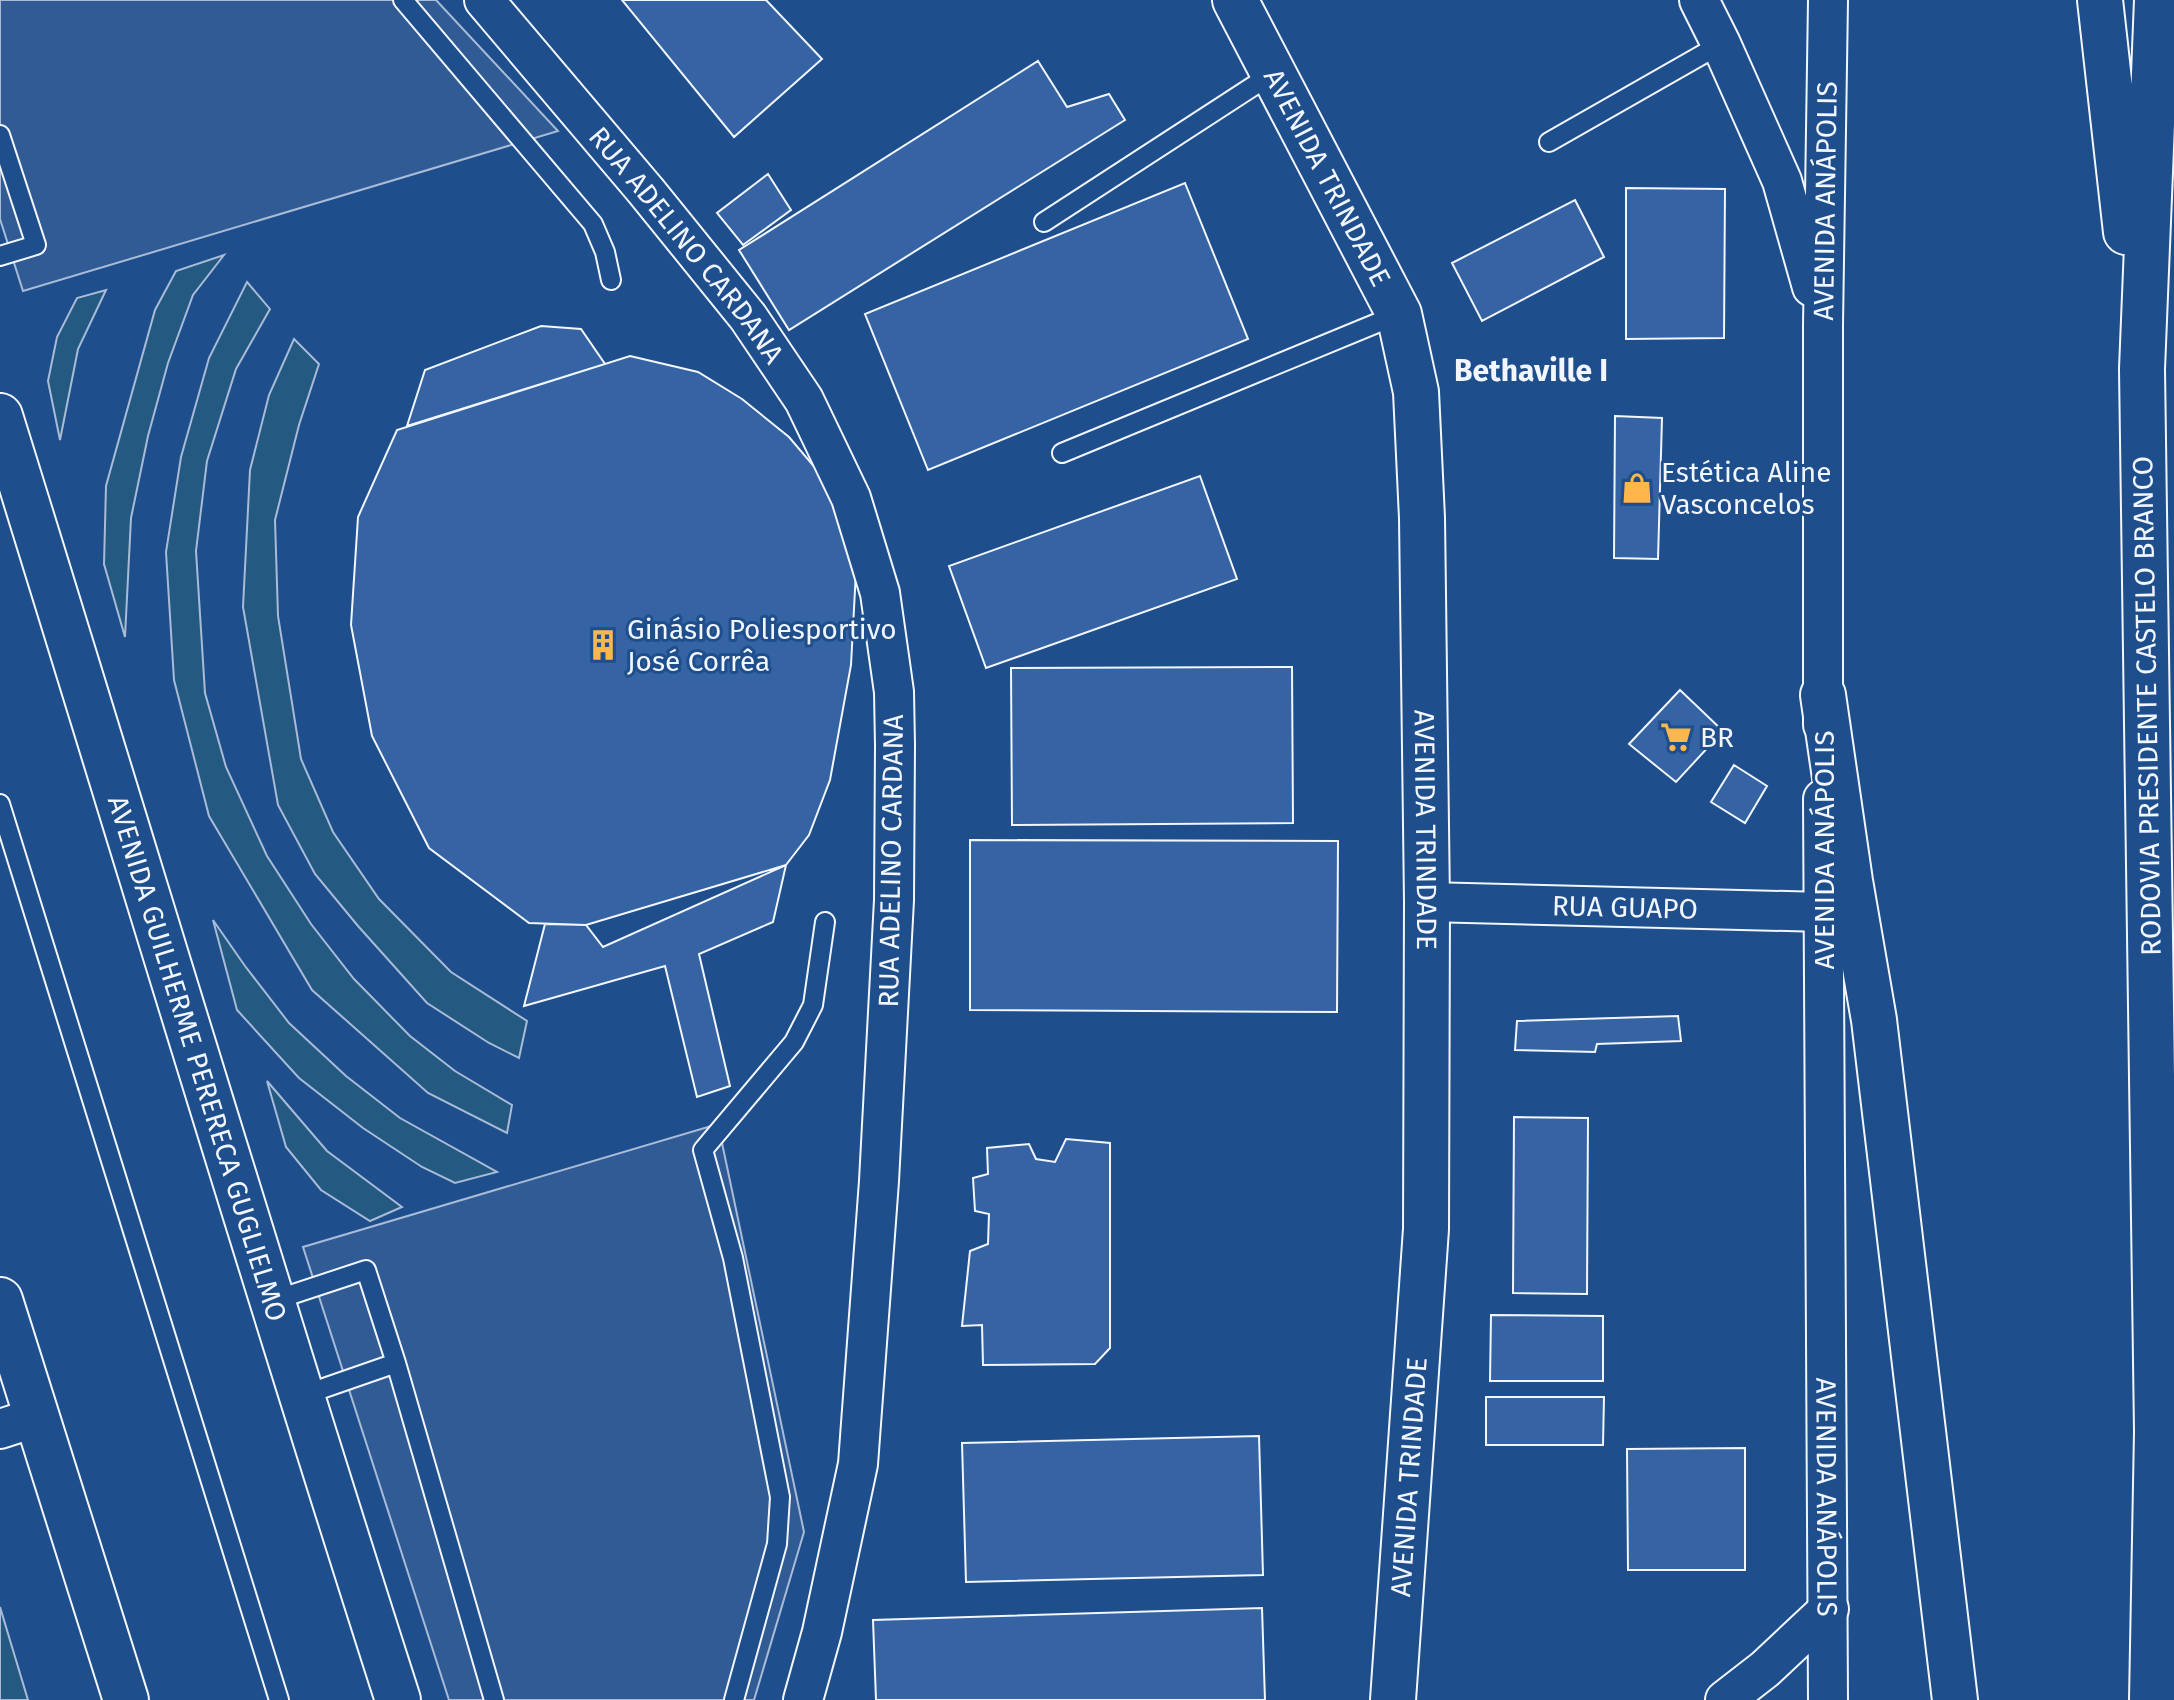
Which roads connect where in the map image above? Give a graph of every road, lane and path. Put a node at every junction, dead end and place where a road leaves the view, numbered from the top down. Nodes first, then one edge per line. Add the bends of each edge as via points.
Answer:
1 (403, 0) edge
2 (484, 0) edge
3 (1235, 0) edge
4 (1699, 0) edge
5 (1828, 0) edge
6 (2100, 0) edge
7 (2157, 0) edge
8 (1721, 44) junction
9 (1275, 72) junction
10 (1549, 142) dead end
11 (1, 145) edge
12 (1044, 222) dead end
13 (0, 256) edge
14 (611, 280) dead end
15 (1399, 314) junction
16 (1823, 325) junction
17 (2142, 369) junction
18 (0, 416) edge
19 (1062, 453) dead end
20 (2174, 571) edge
21 (1823, 695) junction
22 (0, 804) edge
23 (1427, 902) junction
24 (1823, 912) junction
25 (825, 922) dead end
26 (0, 1300) edge
27 (272, 1301) junction
28 (396, 1363) junction
29 (301, 1396) junction
30 (18, 1423) edge
31 (1829, 1609) junction
32 (126, 1700) edge
33 (279, 1700) edge
34 (398, 1700) edge
35 (494, 1700) edge
36 (734, 1700) edge
37 (803, 1700) edge
38 (1393, 1700) edge
39 (1725, 1700) edge
40 (1828, 1700) edge
41 (1955, 1700) edge
42 (2152, 1700) edge

1 - 14 lane via 593,224
2 - 37 street, RUA ADELINO CARDANA via 739,305 796,388 851,498 880,593 894,692 895,776 879,1181 858,1464
3 - 9 main road, AVENIDA TRINDADE
4 - 8 street
5 - 16 street, AVENIDA ANÁPOLIS
6 - 17 main road
7 - 17 main road, RODOVIA PRESIDENTE CASTELO BRANCO
8 - 10 lane
8 - 16 street via 1782,181
9 - 12 lane
9 - 15 main road, AVENIDA TRINDADE
11 - 13 lane via 36,245
15 - 19 lane
15 - 23 main road, AVENIDA TRINDADE via 1416,392
16 - 21 street, AVENIDA ANÁPOLIS
17 - 20 main road
17 - 42 main road, RODOVIA PRESIDENTE CASTELO BRANCO via 2157,1431
18 - 27 main road, AVENIDA GUILHERME PERERECA GUGLIELMO
21 - 24 street, AVENIDA ANÁPOLIS
21 - 41 main road via 1874,1020
22 - 33 lane
23 - 24 street, RUA GUAPO
23 - 38 main road, AVENIDA TRINDADE via 1426,1229
24 - 31 street, AVENIDA ANÁPOLIS
25 - 36 lane via 813,1005 794,1042 703,1150 733,1258 780,1497 777,1544
26 - 30 main road
27 - 28 lane via 366,1270
27 - 29 main road, AVENIDA GUILHERME PERERECA GUGLIELMO
28 - 29 lane
28 - 35 lane
29 - 34 main road, AVENIDA GUILHERME PERERECA GUGLIELMO
30 - 32 main road
31 - 39 street
31 - 40 street, AVENIDA ANÁPOLIS

